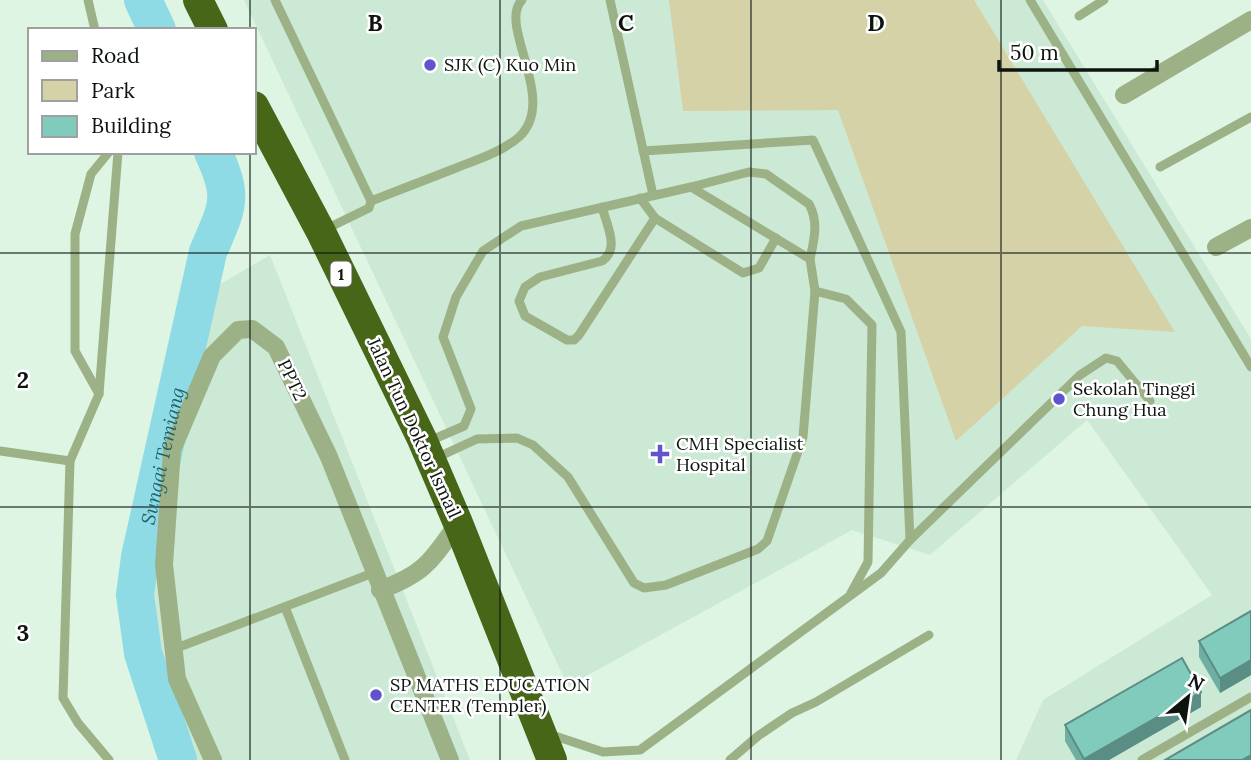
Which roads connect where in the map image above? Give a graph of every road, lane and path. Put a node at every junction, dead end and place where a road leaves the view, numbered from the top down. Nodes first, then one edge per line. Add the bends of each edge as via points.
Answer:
1 (88, 0) edge
2 (198, 0) edge
3 (275, 0) edge
4 (522, 0) edge
5 (610, 0) edge
6 (1030, 0) edge
7 (1104, 0) edge
8 (1079, 16) dead end
9 (1251, 20) edge
10 (95, 28) edge
11 (212, 28) edge
12 (1124, 95) dead end
13 (256, 110) edge
14 (1251, 117) edge
15 (643, 151) junction
16 (107, 154) edge
17 (118, 154) edge
18 (1160, 167) dead end
19 (691, 187) junction
20 (653, 195) junction
21 (640, 198) junction
22 (371, 201) junction
23 (602, 207) junction
24 (655, 218) junction
25 (1251, 228) edge
26 (321, 232) junction
27 (776, 238) junction
28 (1216, 247) dead end
29 (810, 259) junction
30 (815, 291) junction
31 (1251, 367) edge
32 (99, 394) junction
33 (1150, 401) dead end
34 (0, 451) edge
35 (427, 452) junction
36 (69, 461) junction
37 (458, 523) junction
38 (910, 540) junction
39 (373, 572) junction
40 (380, 590) junction
41 (849, 596) junction
42 (285, 607) junction
43 (929, 635) dead end
44 (174, 649) junction
45 (1251, 697) edge
46 (541, 731) junction
47 (109, 760) edge
48 (212, 760) edge
49 (345, 760) edge
50 (450, 760) edge
51 (552, 760) edge
52 (730, 760) edge
53 (1142, 760) edge

1 - 10 lane
2 - 11 highway
3 - 22 lane
4 - 22 lane via 515,17 533,91 531,120 519,137 474,161
5 - 15 lane
6 - 31 lane
7 - 8 lane
9 - 12 street
13 - 26 highway, Jalan Tun Doktor Ismail / 1
14 - 18 lane
15 - 20 lane
15 - 38 lane via 813,140 901,332
16 - 32 lane via 91,174 75,234 75,351
17 - 32 lane
19 - 20 lane
19 - 27 lane
19 - 29 lane via 749,172 766,174 813,211 816,228
20 - 21 lane
21 - 23 lane
21 - 24 lane
22 - 26 lane via 369,208
23 - 24 lane via 613,248 609,257 540,277 525,287 519,302 525,316 567,340 579,335
23 - 35 lane via 521,226 483,251 457,297 443,337 471,409 464,426
24 - 27 lane via 743,273 759,268
25 - 28 street
26 - 35 highway, Jalan Tun Doktor Ismail / 1
27 - 29 lane
29 - 30 lane
30 - 35 lane via 803,437 767,541 758,549 666,585 644,588 634,583 568,477 533,445 517,438 477,439
30 - 41 lane via 846,299 872,325 868,562
32 - 36 lane
33 - 38 lane via 1117,361 1107,358 1080,375
34 - 36 lane
35 - 37 highway, Jalan Tun Doktor Ismail / 1
36 - 47 lane via 63,698
37 - 40 street via 430,563 408,580
37 - 46 highway, Jalan Tun Doktor Ismail / 1
38 - 41 lane via 881,573
39 - 40 street, PPT2
39 - 42 lane
39 - 44 street, PPT2 via 329,457 276,347 252,329 238,330 212,356 172,450 164,565
40 - 50 street, PPT2
41 - 46 lane via 640,750 603,752
42 - 44 lane
42 - 49 lane
43 - 52 lane via 792,713
44 - 48 street, PPT2 via 177,679
45 - 53 lane
46 - 51 highway, Jalan Tun Doktor Ismail / 1

